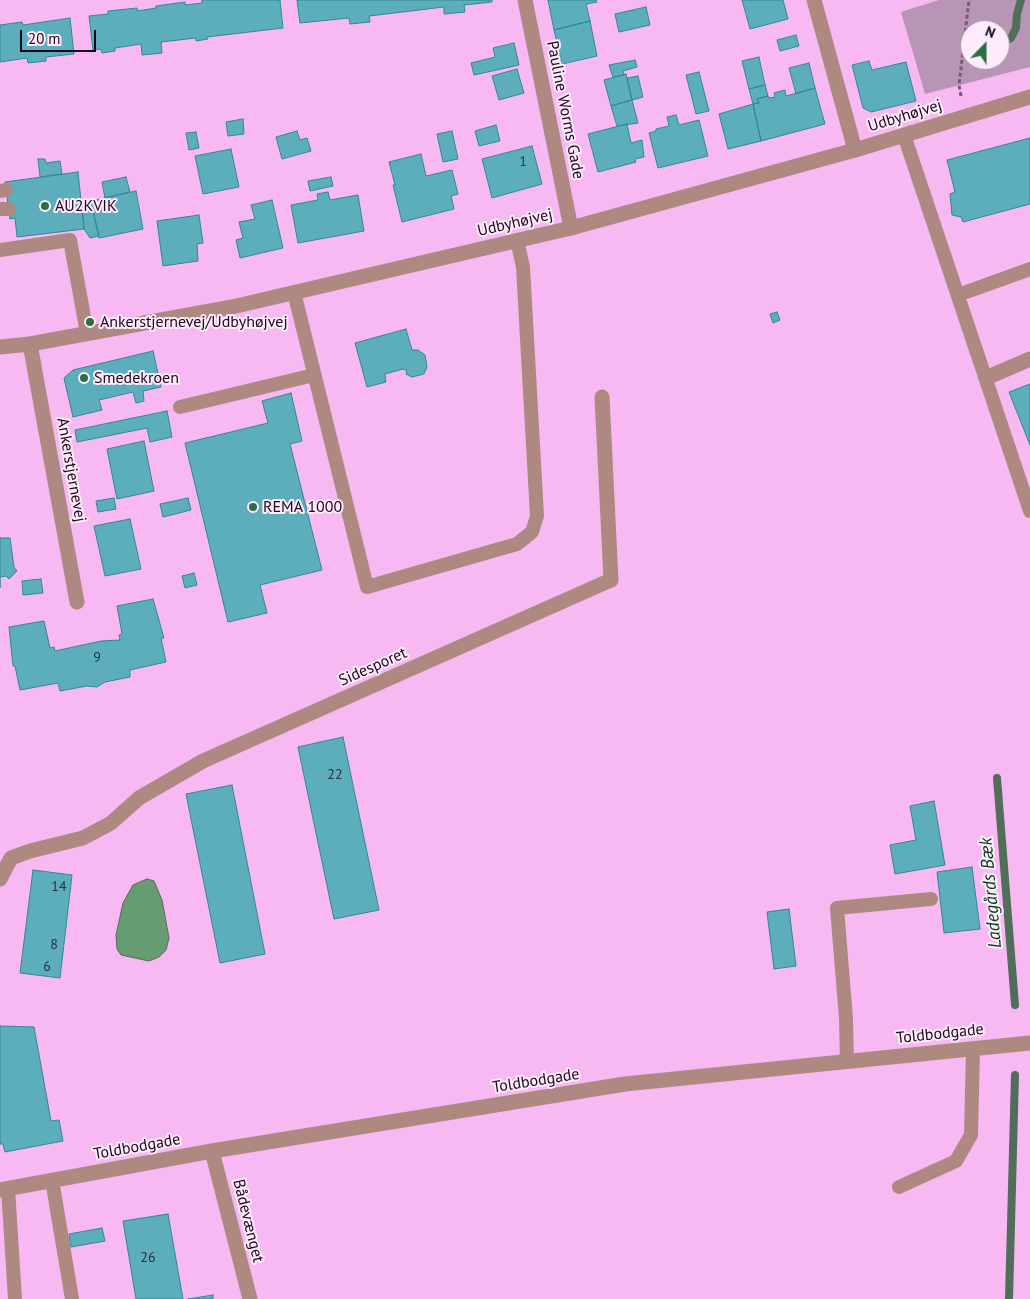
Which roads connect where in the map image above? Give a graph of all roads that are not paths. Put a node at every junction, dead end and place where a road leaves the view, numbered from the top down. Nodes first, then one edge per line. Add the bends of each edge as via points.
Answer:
1 (525, 0) edge
2 (814, 0) edge
3 (1030, 97) edge
4 (904, 135) junction
5 (855, 150) junction
6 (571, 228) junction
7 (517, 240) junction
8 (0, 250) edge
9 (1030, 269) edge
10 (294, 292) junction
11 (958, 295) junction
12 (87, 334) junction
13 (30, 344) junction
14 (0, 347) edge
15 (1030, 359) edge
16 (314, 375) junction
17 (986, 378) junction
18 (602, 398) dead end
19 (180, 407) dead end
20 (1030, 511) edge
21 (77, 602) dead end
22 (0, 879) edge
23 (931, 899) dead end
24 (1030, 1043) edge
25 (973, 1049) junction
26 (847, 1062) junction
27 (212, 1151) junction
28 (52, 1180) junction
29 (899, 1186) dead end
30 (4, 1189) edge
31 (14, 1299) edge
32 (72, 1299) edge
33 (250, 1299) edge

1 - 6 street, Pauline Worms Gade
2 - 5 street
3 - 4 street, Udbyhøjvej
4 - 5 street, Udbyhøjvej
4 - 11 lane
5 - 6 street, Udbyhøjvej
6 - 7 street, Udbyhøjvej
7 - 10 street, Udbyhøjvej
7 - 16 lane via 523,267 537,516 532,532 517,544 368,587
8 - 12 lane via 70,240
9 - 11 lane
10 - 12 street, Udbyhøjvej
10 - 16 lane
11 - 17 lane
12 - 13 street, Udbyhøjvej
13 - 14 street, Udbyhøjvej
13 - 21 street, Ankerstjernevej
15 - 17 street
16 - 19 lane
17 - 20 lane
18 - 22 street, Sidesporet via 611,580 203,761 139,798 111,823 83,838 11,858
23 - 26 lane via 837,908
24 - 25 street, Toldbodgade
25 - 26 street, Toldbodgade
25 - 29 lane via 971,1135 956,1161
26 - 27 street, Toldbodgade via 625,1084
27 - 28 street, Toldbodgade
27 - 33 street, Bådevænget
28 - 30 street, Toldbodgade
28 - 32 lane
30 - 31 lane

